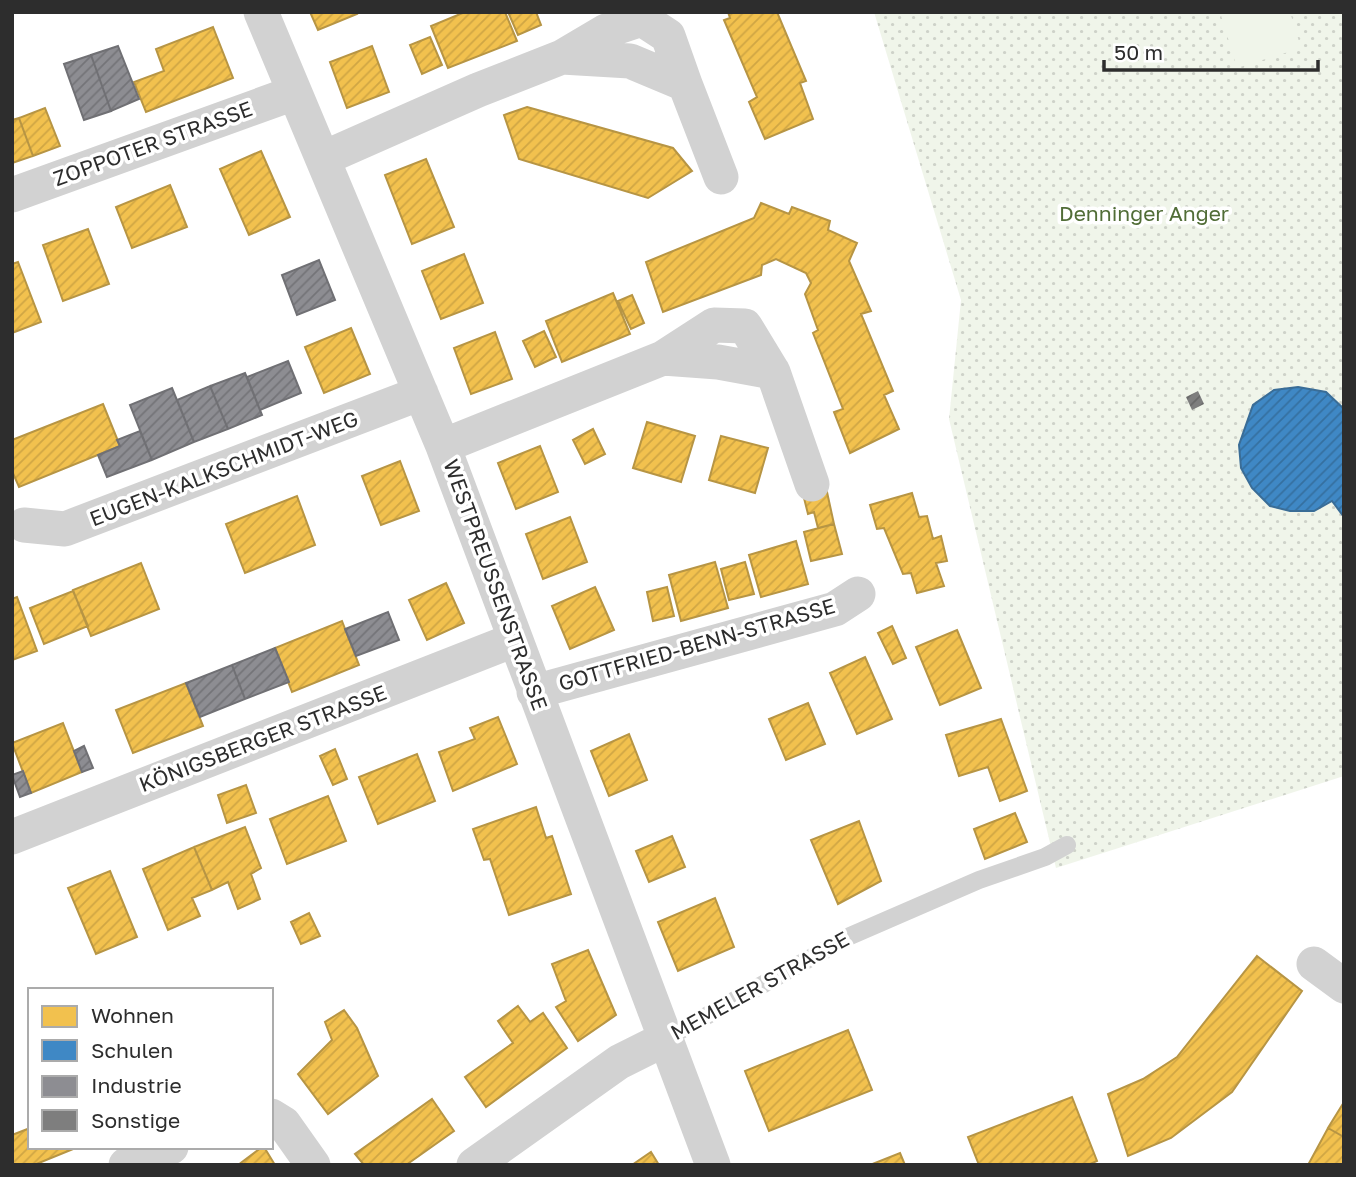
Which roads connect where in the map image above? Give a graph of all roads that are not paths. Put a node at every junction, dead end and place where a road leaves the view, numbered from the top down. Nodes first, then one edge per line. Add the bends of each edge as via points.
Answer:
1 (261, 12) edge
2 (294, 93) junction
3 (324, 158) junction
4 (721, 177) dead end
5 (12, 195) edge
6 (421, 393) junction
7 (443, 446) junction
8 (812, 484) dead end
9 (24, 525) dead end
10 (858, 594) dead end
11 (514, 640) junction
12 (534, 692) junction
13 (12, 837) edge
14 (1067, 845) dead end
15 (1314, 964) dead end
16 (1344, 986) edge
17 (665, 1039) junction
18 (273, 1117) edge
19 (165, 1149) edge
20 (127, 1165) edge
21 (313, 1165) edge
22 (474, 1165) edge
23 (713, 1165) edge

1 - 2 street, WESTPREUSSENSTRASSE
2 - 3 street, WESTPREUSSENSTRASSE
2 - 5 street, ZOPPOTER STRASSE
3 - 4 street via 562,57 630,61 685,84
3 - 6 street, WESTPREUSSENSTRASSE
6 - 7 street, WESTPREUSSENSTRASSE
6 - 9 street, EUGEN-KALKSCHMIDT-WEG via 65,529
7 - 8 street via 663,358 718,362 773,372
7 - 11 street, WESTPREUSSENSTRASSE
10 - 12 street, GOTTFRIED-BENN-STRASSE via 835,609
11 - 12 street, WESTPREUSSENSTRASSE
11 - 13 street, KÖNIGSBERGER STRASSE
12 - 17 street, WESTPREUSSENSTRASSE
14 - 17 lane, MEMELER STRASSE via 850,936
15 - 16 street
17 - 22 street, MEMELER STRASSE via 619,1062
17 - 23 street, WESTPREUSSENSTRASSE
18 - 21 street via 284,1124
19 - 20 street

